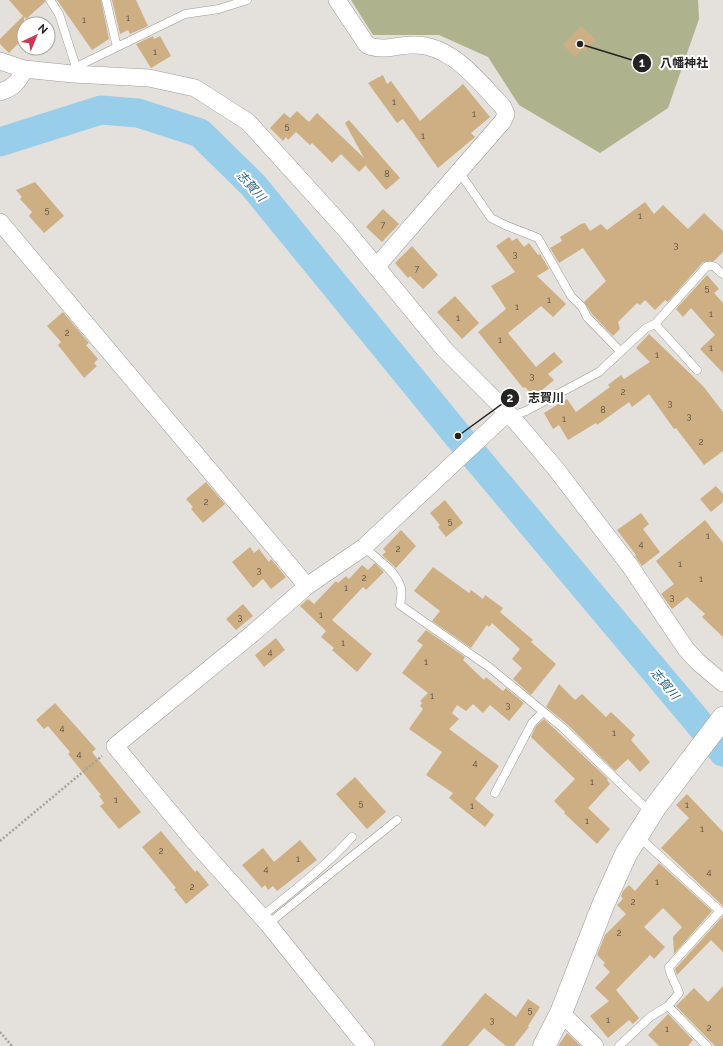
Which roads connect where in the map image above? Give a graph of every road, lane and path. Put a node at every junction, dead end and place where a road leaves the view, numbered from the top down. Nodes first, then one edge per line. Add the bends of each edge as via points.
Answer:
1 (50, 0) edge
2 (106, 0) edge
3 (247, 0) edge
4 (337, 0) edge
5 (117, 47) junction
6 (0, 61) edge
7 (24, 69) junction
8 (75, 71) junction
9 (0, 92) edge
10 (460, 173) junction
11 (0, 222) edge
12 (376, 267) junction
13 (723, 275) edge
14 (655, 324) junction
15 (621, 352) junction
16 (697, 370) dead end
17 (506, 417) junction
18 (364, 548) junction
19 (307, 586) junction
20 (723, 684) edge
21 (543, 712) junction
22 (723, 718) edge
23 (115, 746) junction
24 (495, 793) dead end
25 (651, 813) junction
26 (397, 820) dead end
27 (637, 835) junction
28 (352, 837) dead end
29 (0, 841) edge
30 (264, 921) junction
31 (668, 1006) junction
32 (561, 1013) junction
33 (0, 1032) edge
34 (12, 1046) edge
35 (366, 1046) edge
36 (544, 1046) edge
37 (595, 1046) edge
38 (619, 1046) edge
39 (707, 1046) edge

1 - 8 lane via 59,14
2 - 5 lane
3 - 5 lane via 219,9 185,14
4 - 10 street via 367,45 385,49 414,44 442,52 471,73 503,107 506,114 503,121
5 - 8 lane
6 - 7 street
7 - 8 street
7 - 9 street via 16,84
8 - 12 street via 149,78 195,88 248,122
10 - 12 street
10 - 15 lane via 492,218 538,238 586,317
11 - 19 street
12 - 17 street via 445,350
13 - 14 lane via 716,267 707,266
14 - 15 lane via 646,328
14 - 16 lane
15 - 17 lane via 586,380 526,411
17 - 18 street
17 - 20 street via 608,536 686,648
18 - 19 street
18 - 21 lane via 400,584 400,605 489,667
19 - 23 street
21 - 24 lane via 532,723
21 - 25 lane
22 - 25 street
23 - 29 path
23 - 30 street
25 - 27 street
26 - 30 lane
27 - 31 lane via 720,911 669,967 679,993
27 - 32 street via 603,904
28 - 30 lane
30 - 35 street
31 - 38 lane via 650,1017
31 - 39 lane
32 - 36 street
32 - 37 street
33 - 34 path

